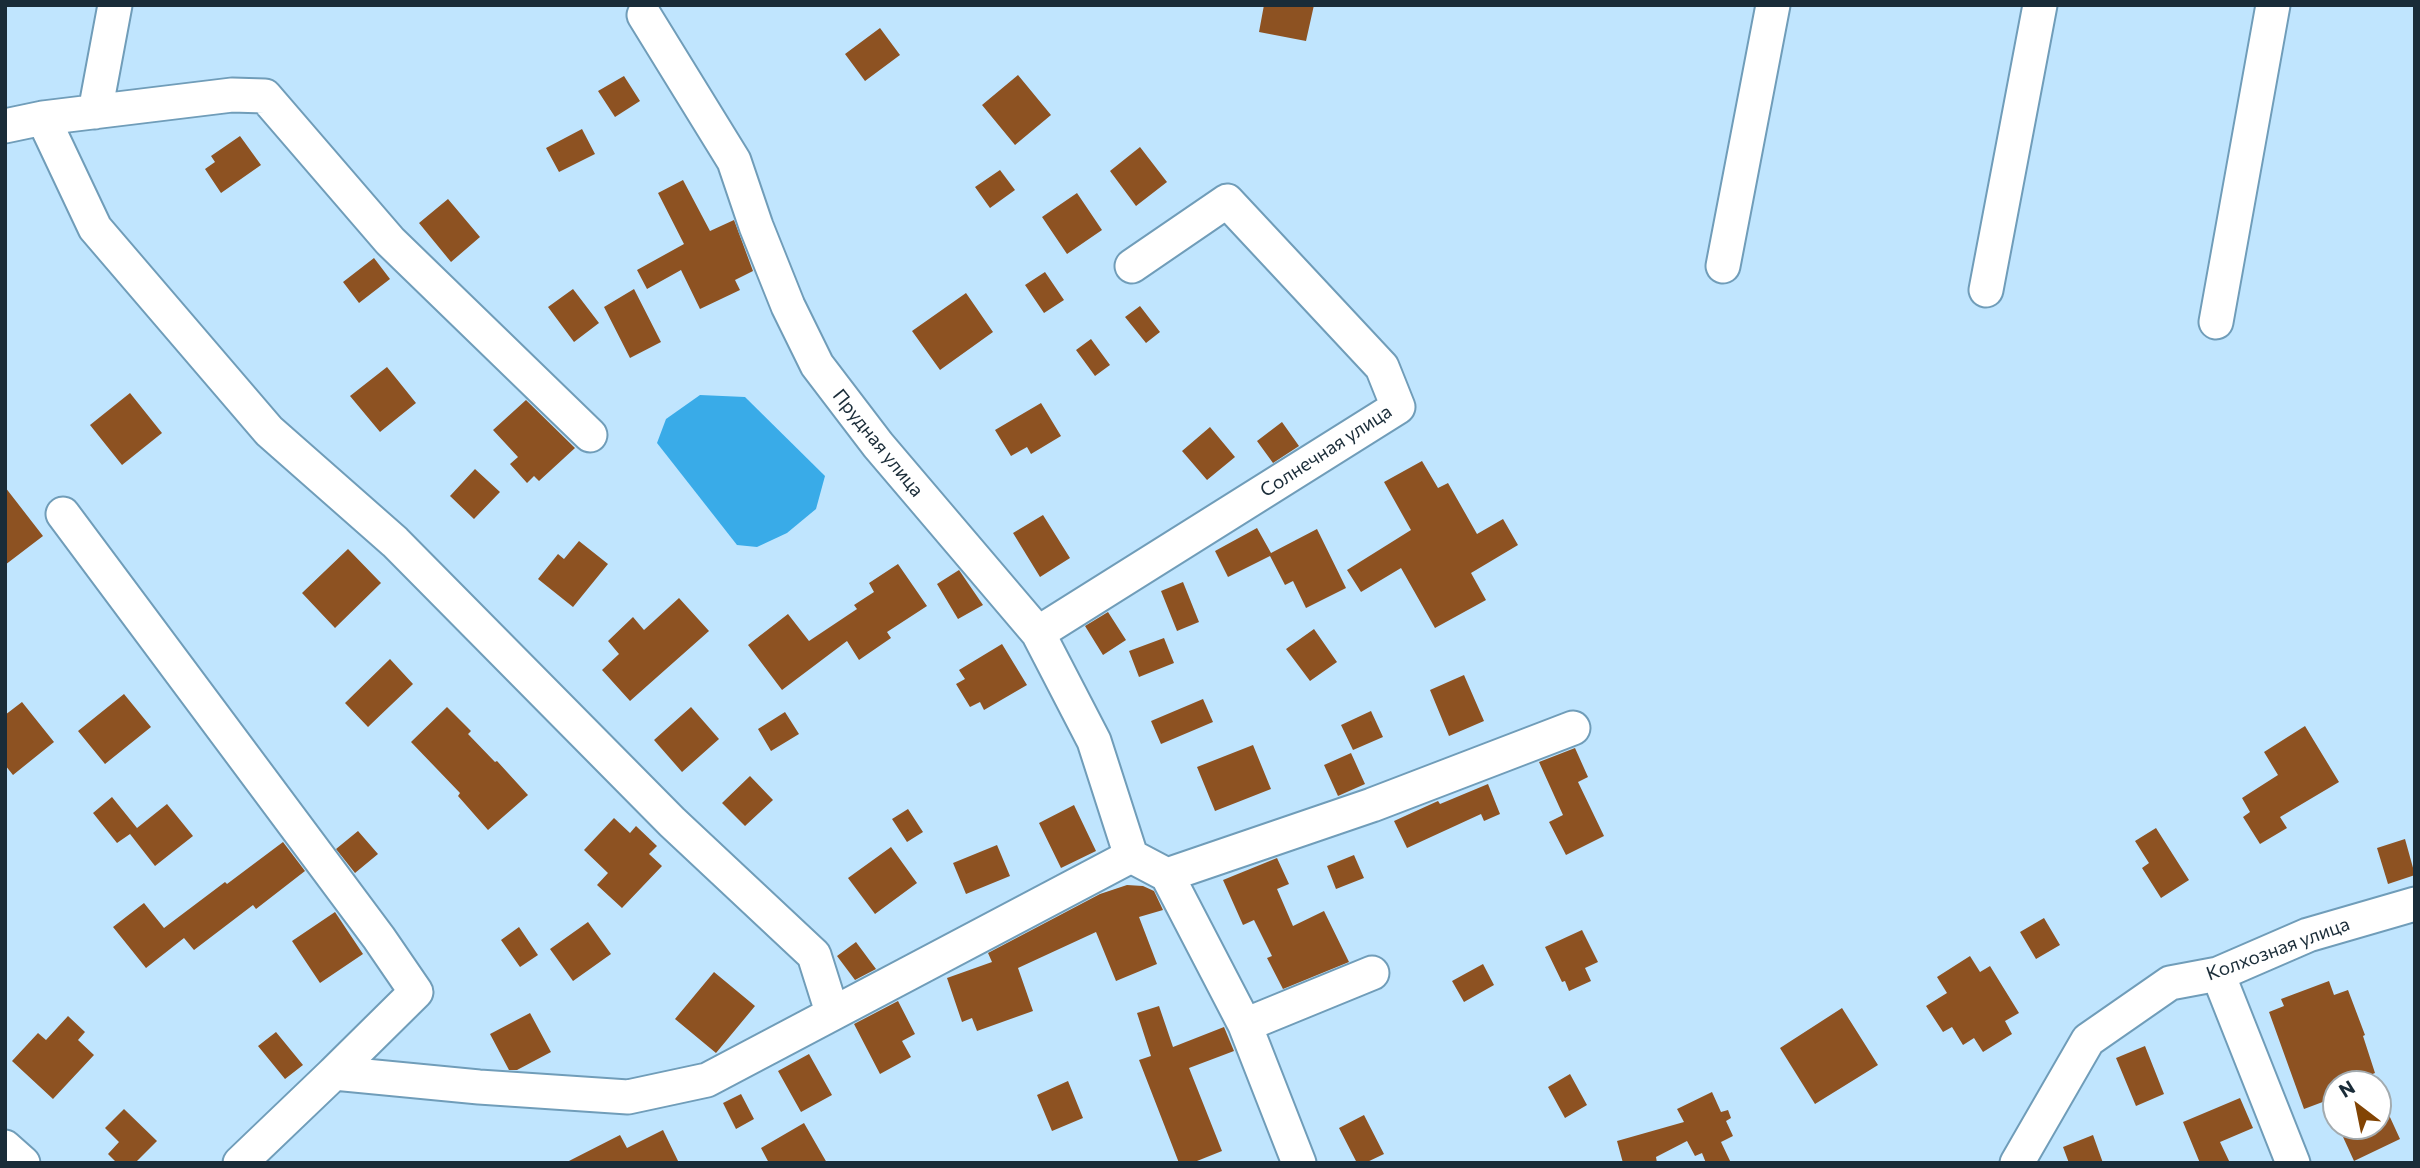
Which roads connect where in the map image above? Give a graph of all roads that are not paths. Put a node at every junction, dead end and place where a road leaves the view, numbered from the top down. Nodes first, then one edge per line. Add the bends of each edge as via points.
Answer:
1 (114, 5) edge
2 (1773, 5) edge
3 (2040, 5) edge
4 (2273, 5) edge
5 (644, 15) dead end
6 (95, 112) junction
7 (43, 118) junction
8 (5, 126) edge
9 (1132, 266) dead end
10 (1723, 266) dead end
11 (1986, 290) dead end
12 (2216, 322) dead end
13 (590, 435) dead end
14 (63, 514) dead end
15 (1038, 633) junction
16 (1573, 728) dead end
17 (1131, 856) junction
18 (1167, 876) junction
19 (2415, 904) edge
20 (1372, 973) dead end
21 (2218, 974) junction
22 (832, 1012) junction
23 (1245, 1025) junction
24 (334, 1073) junction
25 (5, 1147) edge
26 (23, 1163) edge
27 (240, 1163) edge
28 (1299, 1163) edge
29 (2017, 1163) edge
30 (2293, 1163) edge

1 - 6 street
2 - 10 street
3 - 11 street
4 - 12 street
5 - 15 street, Прудная улица via 734,161 760,238 817,366
6 - 7 street
6 - 13 street via 232,95 265,96 390,241
7 - 8 street
7 - 22 street via 95,228 269,431 395,542 672,822 814,955
9 - 15 street, Солнечная улица via 1227,201 1382,367 1398,407
14 - 24 street via 416,992
15 - 17 street, Прудная улица via 1094,741
16 - 18 street via 1372,805
17 - 18 street
17 - 22 street
18 - 23 street
19 - 21 street, Колхозная улица via 2308,935
20 - 23 street
21 - 29 street, Колхозная улица via 2170,983 2088,1040
21 - 30 street
22 - 24 street via 707,1080 628,1097
23 - 28 street
24 - 27 street
25 - 26 street

